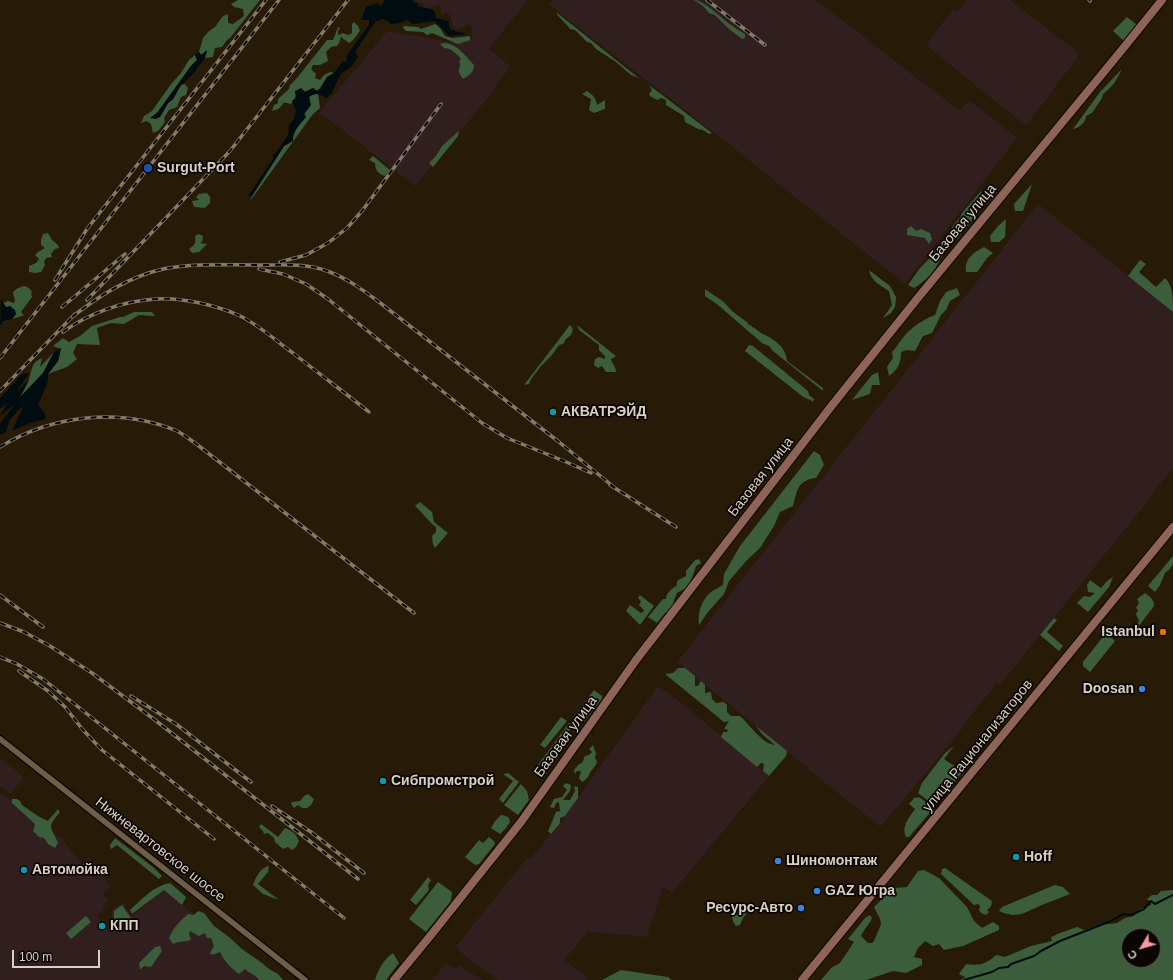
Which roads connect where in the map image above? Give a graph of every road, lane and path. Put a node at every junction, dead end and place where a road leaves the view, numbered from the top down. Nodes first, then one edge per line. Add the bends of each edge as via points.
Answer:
1 (1162, 0) edge
2 (1173, 527) edge
3 (0, 739) edge
4 (305, 980) edge
5 (394, 980) edge
6 (802, 980) edge

1 - 5 street, Базовая улица via 833,404 636,660 521,822
2 - 6 street, улица Рационализаторов
3 - 4 street, Нижневартовское шоссе

